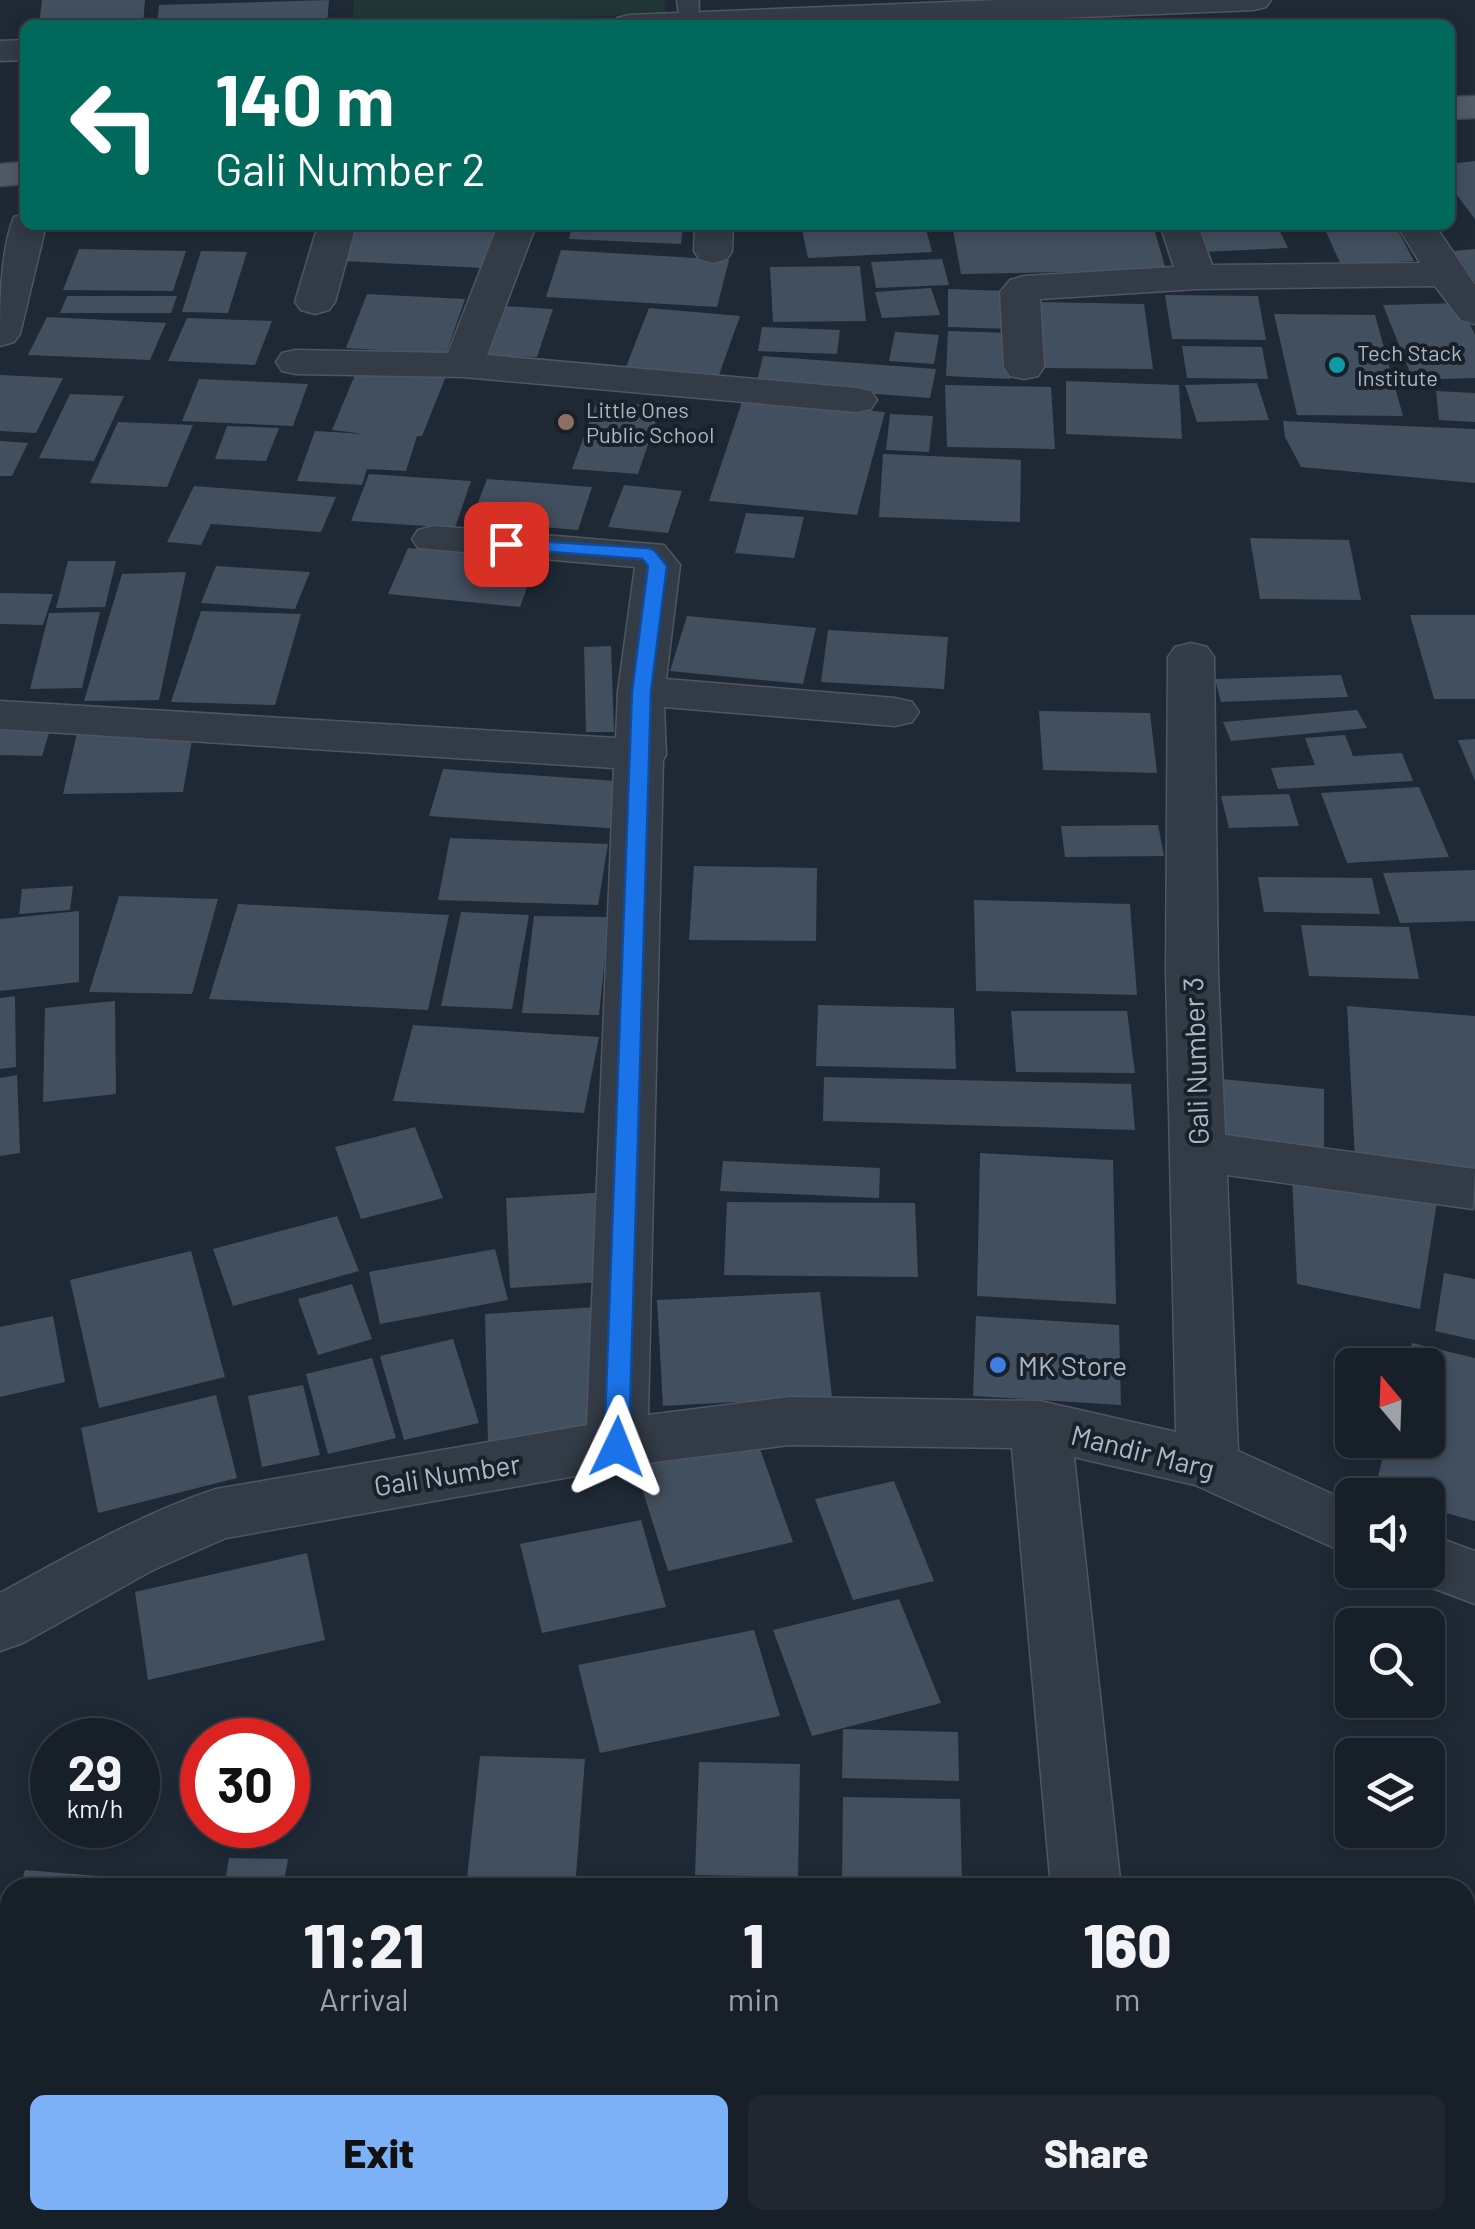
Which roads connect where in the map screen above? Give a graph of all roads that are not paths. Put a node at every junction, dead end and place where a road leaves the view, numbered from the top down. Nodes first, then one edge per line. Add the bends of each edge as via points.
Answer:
1 (1254, 0) edge
2 (688, 11) edge
3 (650, 20) edge
4 (25, 230) edge
5 (336, 230) edge
6 (515, 230) edge
7 (1182, 230) edge
8 (1419, 230) edge
9 (1446, 274) junction
10 (1197, 277) junction
11 (315, 302) dead end
12 (1475, 312) edge
13 (0, 334) edge
14 (296, 362) dead end
15 (463, 366) junction
16 (1024, 367) dead end
17 (856, 400) dead end
18 (434, 539) dead end
19 (1191, 657) dead end
20 (642, 691) junction
21 (894, 712) dead end
22 (0, 715) edge
23 (642, 755) junction
24 (1198, 1152) junction
25 (1473, 1189) edge
26 (1040, 1425) junction
27 (617, 1447) junction
28 (1208, 1464) junction
29 (1335, 1523) edge
30 (1445, 1567) edge
31 (1475, 1578) edge
32 (0, 1624) edge
33 (1085, 1878) edge

1 - 2 street
2 - 3 street
4 - 13 street
5 - 11 street
6 - 15 street
7 - 10 street
8 - 9 street
9 - 10 street
9 - 12 street
10 - 16 street via 1024,288
14 - 15 street
15 - 17 street
18 - 20 street via 656,558
19 - 24 street, Gali Number 3
20 - 21 street
20 - 23 street
22 - 23 street
23 - 27 street
24 - 25 street
24 - 28 street, Gali Number 3
26 - 27 street, Gali Number via 789,1421
26 - 28 street, Mandir Marg
26 - 33 street
27 - 32 street, Gali Number via 216,1514
28 - 29 street, Mandir Marg
30 - 31 street

